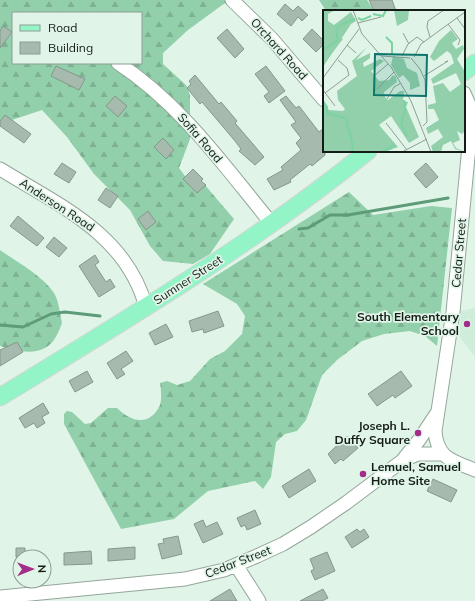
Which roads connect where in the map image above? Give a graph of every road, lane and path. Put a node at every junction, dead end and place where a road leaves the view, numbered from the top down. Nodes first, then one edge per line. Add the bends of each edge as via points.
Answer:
1 (232, 0) edge
2 (475, 63) edge
3 (119, 64) edge
4 (465, 71) edge
5 (465, 95) edge
6 (323, 99) edge
7 (366, 152) edge
8 (0, 169) edge
9 (272, 224) junction
10 (146, 307) junction
11 (0, 396) edge
12 (437, 413) junction
13 (442, 454) junction
14 (402, 461) junction
15 (475, 470) edge
16 (236, 565) junction
17 (0, 597) edge
18 (259, 601) edge

1 - 6 street, Orchard Road via 277,44
2 - 4 main road
3 - 9 street, Sofia Road via 148,85 192,126
5 - 12 street, Cedar Street via 470,105 471,126 453,312
7 - 9 main road, Sumner Street via 325,186
8 - 10 street, Anderson Road via 99,232 135,276
9 - 10 main road, Sumner Street
10 - 11 main road, Sumner Street
12 - 13 street, Cedar Street via 436,438
12 - 14 street, Cedar Street
13 - 14 street, Cedar Street via 418,454
13 - 15 street
14 - 16 street, Cedar Street via 346,503 283,544
16 - 17 street, Cedar Street via 185,579
16 - 18 street

